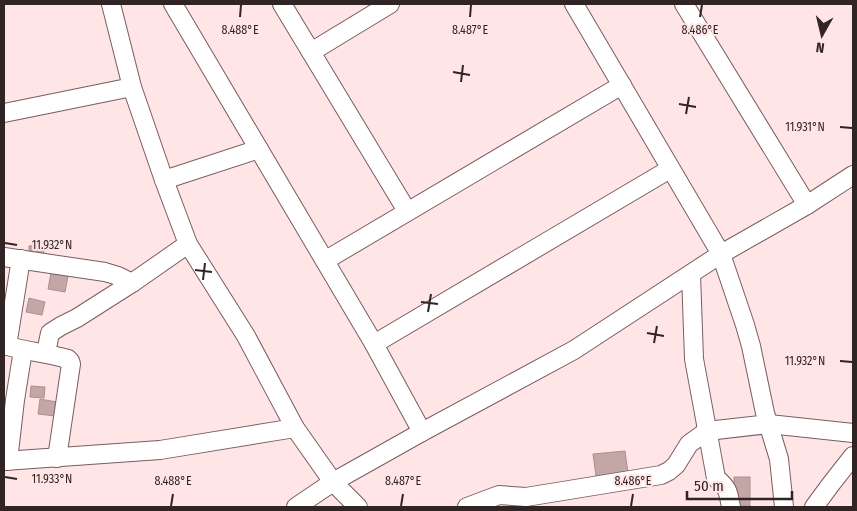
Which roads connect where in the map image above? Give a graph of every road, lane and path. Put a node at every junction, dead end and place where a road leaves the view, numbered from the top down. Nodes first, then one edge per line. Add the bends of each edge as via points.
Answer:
1 (111, 4) edge
2 (173, 4) edge
3 (282, 4) edge
4 (390, 4) edge
5 (574, 4) edge
6 (684, 4) edge
7 (311, 52) junction
8 (622, 85) junction
9 (132, 87) junction
10 (4, 113) edge
11 (259, 149) junction
12 (670, 169) junction
13 (853, 176) edge
14 (164, 180) junction
15 (807, 205) junction
16 (407, 211) junction
17 (188, 244) junction
18 (721, 254) junction
19 (4, 257) edge
20 (21, 259) junction
21 (326, 260) junction
22 (691, 274) junction
23 (132, 283) junction
24 (374, 344) junction
25 (11, 347) edge
26 (46, 353) junction
27 (769, 424) junction
28 (295, 428) junction
29 (707, 431) junction
30 (422, 432) junction
31 (853, 432) edge
32 (853, 456) edge
33 (57, 458) junction
34 (6, 461) edge
35 (333, 482) junction
36 (296, 507) edge
37 (358, 507) edge
38 (468, 507) edge
39 (730, 507) edge
40 (784, 507) edge
41 (814, 507) edge

1 - 9 street
2 - 11 street
3 - 7 street
4 - 7 street
5 - 8 street
6 - 15 street
7 - 16 street
8 - 12 street
8 - 16 street
9 - 10 street
9 - 14 street
11 - 14 street
11 - 21 street
12 - 18 street
12 - 24 street
13 - 15 street
14 - 17 street
15 - 18 street
16 - 21 street
17 - 23 street
17 - 28 street via 246,336
18 - 22 street
18 - 27 street via 746,325
19 - 20 street
20 - 23 street via 105,272
20 - 25 street
21 - 24 street
22 - 29 street via 694,358
22 - 30 street via 574,350
23 - 26 street via 50,332
24 - 30 street
25 - 26 street
25 - 34 street via 15,400
26 - 33 street via 68,359 71,364
27 - 29 street
27 - 31 street
27 - 40 street via 779,459
28 - 33 street via 160,450
28 - 35 street
29 - 38 street via 689,444 676,465 661,475 526,497 500,495
29 - 39 street via 716,478 728,491
30 - 35 street
32 - 41 street
33 - 34 street
35 - 36 street
35 - 37 street

